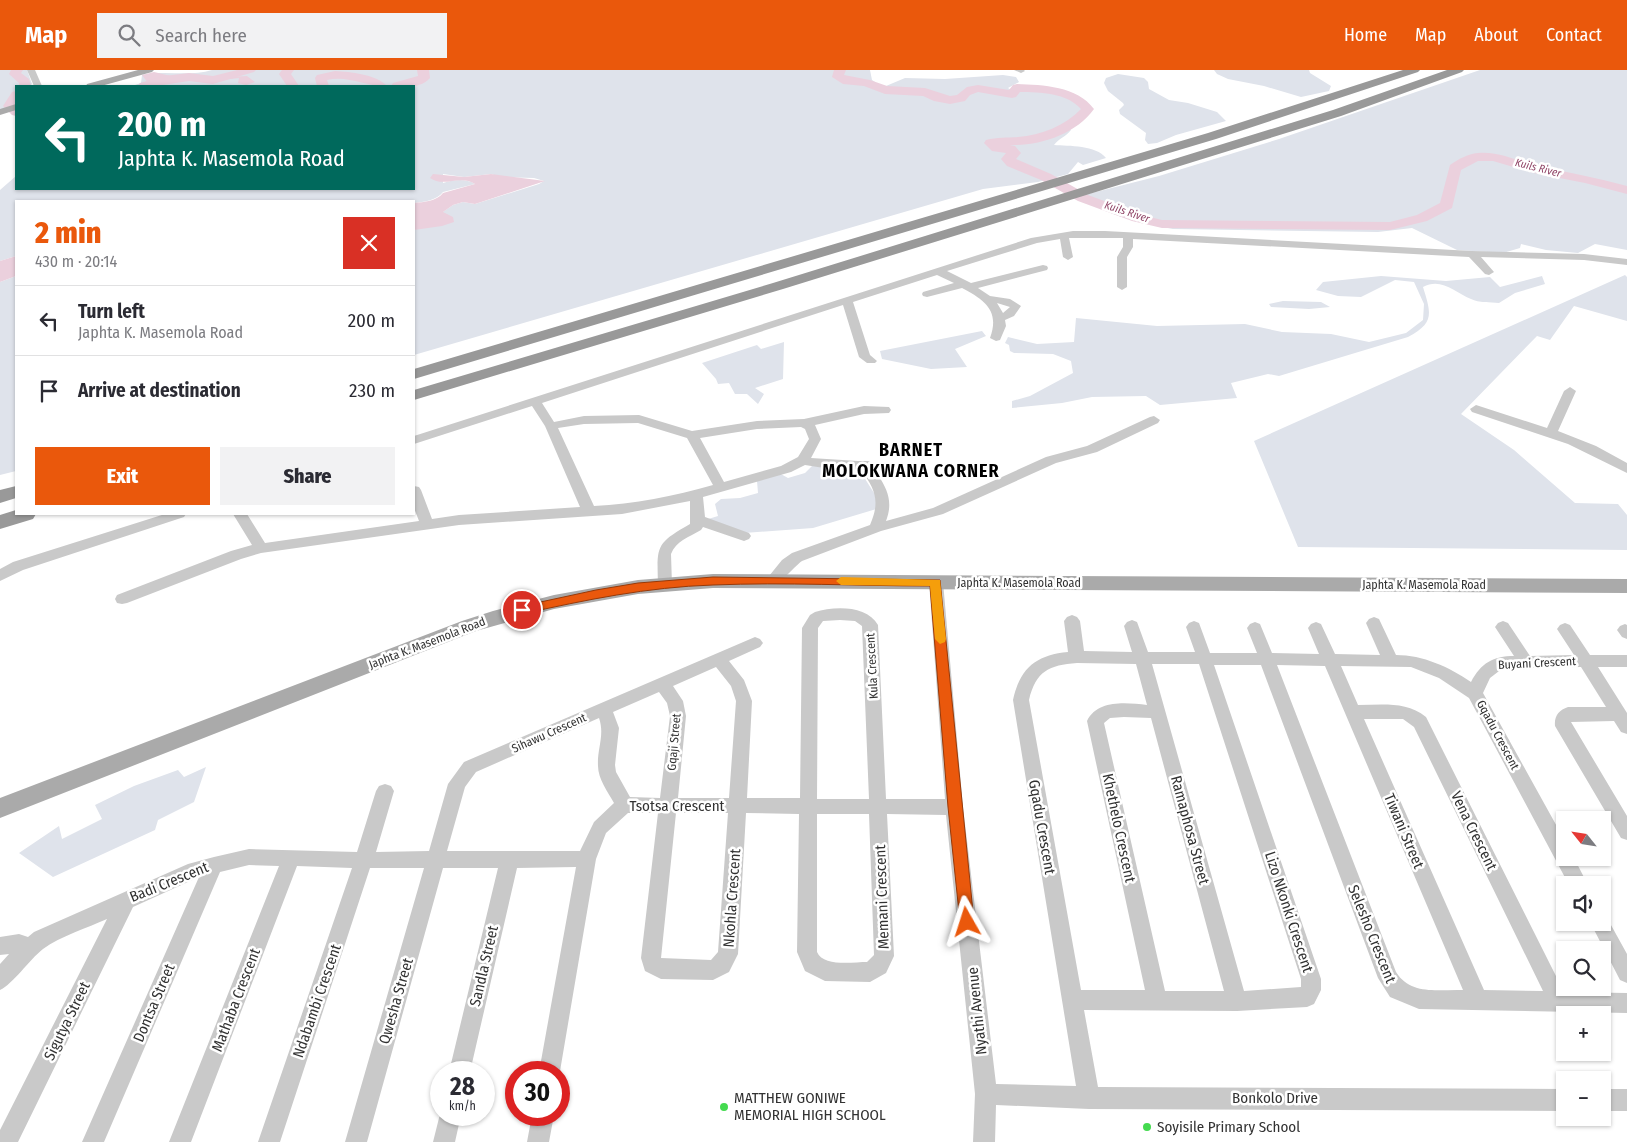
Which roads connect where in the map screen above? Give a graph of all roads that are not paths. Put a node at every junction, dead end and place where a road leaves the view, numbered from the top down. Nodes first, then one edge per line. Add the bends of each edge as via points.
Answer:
1 (31, 70) edge
2 (149, 70) edge
3 (1414, 70) edge
4 (1458, 70) edge
5 (38, 85) edge
6 (94, 85) edge
7 (15, 107) edge
8 (0, 112) edge
9 (1064, 236) junction
10 (1128, 236) junction
11 (1472, 254) junction
12 (1068, 257) dead end
13 (1627, 262) edge
14 (1043, 268) dead end
15 (938, 272) junction
16 (1489, 272) dead end
17 (966, 285) junction
18 (1122, 287) dead end
19 (928, 294) dead end
20 (987, 299) junction
21 (847, 300) junction
22 (1000, 318) junction
23 (996, 338) dead end
24 (870, 361) dead end
25 (415, 374) edge
26 (1570, 391) dead end
27 (415, 396) edge
28 (535, 400) junction
29 (1476, 409) dead end
30 (885, 410) dead end
31 (1154, 420) dead end
32 (804, 423) junction
33 (551, 426) junction
34 (692, 434) junction
35 (1551, 434) junction
36 (415, 440) edge
37 (802, 460) junction
38 (863, 464) junction
39 (1627, 469) edge
40 (886, 472) dead end
41 (721, 488) junction
42 (15, 492) edge
43 (415, 493) edge
44 (696, 495) junction
45 (0, 496) edge
46 (589, 511) junction
47 (23, 515) edge
48 (176, 515) edge
49 (241, 515) edge
50 (698, 520) junction
51 (0, 522) edge
52 (427, 525) junction
53 (876, 528) junction
54 (744, 536) dead end
55 (261, 548) junction
56 (0, 576) edge
57 (772, 581) junction
58 (936, 582) junction
59 (665, 585) junction
60 (1627, 586) edge
61 (122, 599) dead end
62 (1072, 621) dead end
63 (1374, 623) dead end
64 (1132, 626) dead end
65 (1194, 627) dead end
66 (1503, 627) dead end
67 (1255, 628) dead end
68 (1316, 628) dead end
69 (1565, 629) dead end
70 (755, 643) dead end
71 (1077, 657) junction
72 (718, 659) junction
73 (1143, 660) junction
74 (1205, 660) junction
75 (1266, 660) junction
76 (1330, 660) junction
77 (1391, 661) junction
78 (1585, 661) junction
79 (1627, 661) edge
80 (1526, 662) junction
81 (662, 684) junction
82 (1475, 693) junction
83 (604, 709) junction
84 (1158, 712) junction
85 (1353, 712) junction
86 (1623, 720) edge
87 (385, 791) dead end
88 (625, 805) junction
89 (667, 805) junction
90 (739, 806) junction
91 (809, 806) junction
92 (879, 806) junction
93 (954, 807) junction
94 (0, 808) edge
95 (1627, 832) edge
96 (291, 858) junction
97 (587, 859) junction
98 (364, 860) junction
99 (436, 860) junction
100 (509, 860) junction
101 (214, 865) junction
102 (1574, 876) edge
103 (127, 899) junction
104 (1604, 931) edge
105 (0, 946) edge
106 (28, 948) junction
107 (1627, 973) edge
108 (0, 980) edge
109 (1071, 1000) junction
110 (1157, 1001) junction
111 (1237, 1001) junction
112 (1478, 1001) junction
113 (1559, 1002) junction
114 (1627, 1003) edge
115 (463, 1061) edge
116 (552, 1061) edge
117 (986, 1094) junction
118 (1089, 1098) junction
119 (1556, 1100) edge
120 (1611, 1100) edge
121 (1627, 1100) edge
122 (448, 1126) edge
123 (541, 1126) edge
124 (6, 1142) edge
125 (93, 1142) edge
126 (180, 1142) edge
127 (269, 1142) edge
128 (356, 1142) edge
129 (444, 1142) edge
130 (538, 1142) edge
131 (984, 1142) edge

1 - 5 street
2 - 6 main road
3 - 25 highway via 1267,119
4 - 27 highway via 1337,113
7 - 8 main road
9 - 10 street
9 - 12 street
9 - 15 street via 1035,240
10 - 11 street via 1210,245
10 - 18 street via 1128,247 1122,257
11 - 13 street
11 - 16 street
14 - 17 street
15 - 17 street
15 - 21 street
17 - 19 street
17 - 20 street
20 - 22 street
20 - 22 street via 1006,300 1016,306 1010,314
21 - 24 street via 865,357
21 - 28 street
22 - 23 street via 1002,324
26 - 35 street
28 - 33 street
28 - 36 street
29 - 35 street
30 - 32 street via 864,410
31 - 53 street via 1092,449 1051,460 938,511
32 - 34 street via 757,424
32 - 37 street via 810,426 815,439
33 - 34 street via 584,420 639,419
33 - 46 street
34 - 41 street
35 - 39 street via 1591,449
37 - 38 street via 820,464
37 - 41 street via 786,469
38 - 40 street
38 - 53 street via 882,502 883,509
41 - 44 street
42 - 45 highway
43 - 52 street
44 - 46 street via 637,507
44 - 50 street
46 - 52 street
47 - 51 highway
48 - 56 street via 18,566
49 - 55 street
50 - 54 street
50 - 59 street via 693,529 672,541 666,549
52 - 55 street
53 - 57 street via 797,557
55 - 61 street
57 - 58 main road, Japhta K. Masemola Road
57 - 59 main road, Japhta K. Masemola Road
58 - 60 main road, Japhta K. Masemola Road
58 - 93 street, Nyathi Avenue
59 - 94 main road, Japhta K. Masemola Road via 554,602 469,626
62 - 71 street
63 - 77 street
64 - 73 street
65 - 74 street
66 - 80 street
67 - 75 street
68 - 76 street
69 - 78 street, Buyani Crescent
70 - 72 street, Sihawu Crescent
71 - 73 street, Gqadu Crescent
71 - 109 street, Gqadu Crescent via 1047,661 1037,668 1027,678 1021,700
72 - 81 street, Sihawu Crescent
72 - 90 street via 738,684 744,701
73 - 74 street, Gqadu Crescent
73 - 84 street, Ramaphosa Street
74 - 75 street, Gqadu Crescent
74 - 111 street, Lizo Nkonki Crescent via 1311,979 1307,997
75 - 76 street, Gqadu Crescent
75 - 112 street, Selesho Crescent via 1394,989 1419,999
76 - 77 street, Gqadu Crescent
76 - 85 street, Tiwani Street
77 - 82 street, Gqadu Crescent via 1411,661 1436,668
78 - 79 street, Buyani Crescent
78 - 80 street, Buyani Crescent
78 - 86 street
80 - 82 street, Buyani Crescent via 1492,665 1484,672
81 - 83 street, Sihawu Crescent
81 - 89 street, Gqaji Street via 675,701 678,716
82 - 102 street, Gqadu Crescent
83 - 88 street via 612,728 607,773
83 - 99 street, Sihawu Crescent via 464,772 457,784
84 - 110 street, Khethelo Crescent via 1109,710 1098,715 1095,721
84 - 111 street, Ramaphosa Street
85 - 112 street, Tiwani Street
85 - 113 street, Vena Crescent via 1405,712 1420,722
86 - 95 street via 1568,714 1562,722
87 - 98 street
88 - 89 street, Tsotsa Crescent
88 - 97 street, Tsotsa Crescent via 602,822 594,835
89 - 90 street, Tsotsa Crescent
89 - 90 street, Nkohla Crescent via 652,964 661,969 713,970 722,965 728,954
90 - 91 street, Tsotsa Crescent
91 - 92 street, Tsotsa Crescent
91 - 92 street, Memani Crescent via 809,959 825,971 870,972 879,966 884,956
91 - 92 street, Kula Crescent via 810,628 820,616 856,616 870,625
92 - 93 street, Tsotsa Crescent
93 - 117 street, Nyathi Avenue
96 - 98 street, Badi Crescent
96 - 101 street, Badi Crescent via 249,857
96 - 126 street, Mathaba Crescent
97 - 100 street, Badi Crescent
97 - 116 street, Tsotsa Crescent
98 - 99 street, Badi Crescent
98 - 127 street, Ndabambi Crescent
99 - 100 street, Badi Crescent
99 - 128 street, Qwesha Street
100 - 115 street, Sandla Street
101 - 103 street, Badi Crescent
101 - 125 street, Dontsa Street
103 - 106 street, Badi Crescent via 40,939
103 - 124 street, Sigutya Street
104 - 107 street
105 - 106 street via 19,943
106 - 108 street, Badi Crescent
109 - 110 street, Lizo Nkonki Crescent
109 - 118 street, Gqadu Crescent
110 - 111 street, Lizo Nkonki Crescent
112 - 113 street, Selesho Crescent
113 - 114 street, Selesho Crescent
117 - 118 street, Bonkolo Drive
117 - 131 street, Nyathi Avenue
118 - 119 street, Bonkolo Drive
120 - 121 street
122 - 129 street
123 - 130 street

